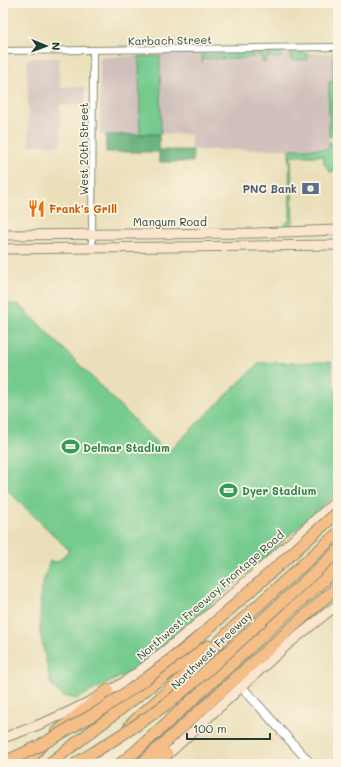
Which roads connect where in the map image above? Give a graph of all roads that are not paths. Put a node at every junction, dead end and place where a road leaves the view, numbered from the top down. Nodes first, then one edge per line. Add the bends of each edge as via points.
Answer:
1 (338, 47) edge
2 (93, 51) junction
3 (3, 52) edge
4 (338, 230) edge
5 (177, 232) junction
6 (92, 233) junction
7 (256, 233) junction
8 (3, 235) edge
9 (338, 244) edge
10 (257, 245) junction
11 (177, 246) junction
12 (92, 247) junction
13 (3, 249) edge
14 (338, 499) edge
15 (333, 510) edge
16 (338, 533) edge
17 (338, 551) edge
18 (338, 567) edge
19 (338, 586) edge
20 (338, 604) edge
21 (233, 628) junction
22 (242, 687) junction
23 (108, 690) junction
24 (3, 738) edge
25 (136, 751) junction
26 (167, 754) junction
27 (3, 763) edge
28 (27, 764) edge
29 (49, 764) edge
30 (75, 764) edge
31 (82, 764) edge
32 (120, 764) edge
33 (126, 764) edge
34 (142, 764) edge
35 (154, 764) edge
36 (159, 764) edge
37 (311, 764) edge

1 - 2 street, Karbach Street
2 - 3 street, Karbach Street
2 - 6 street, West 20th Street
4 - 7 main road, Mangum Road
5 - 6 main road, Mangum Road
5 - 7 main road, Mangum Road
5 - 11 main road
6 - 8 main road, Mangum Road
6 - 12 street, West 20th Street
7 - 10 main road
9 - 10 main road
10 - 11 main road
11 - 12 main road
12 - 13 main road
14 - 15 main road, Northwest Freeway Frontage Road
15 - 23 main road, Northwest Freeway Frontage Road via 163,653
15 - 27 highway, bridge via 190,645 147,678 90,716
16 - 21 highway, Northwest Freeway
17 - 30 highway, bridge via 170,702
18 - 25 highway, Northwest Freeway
19 - 34 highway
20 - 22 main road via 286,646
21 - 29 highway via 157,681
21 - 31 highway, Northwest Freeway via 152,706
22 - 26 main road
22 - 37 street
23 - 24 main road, Northwest Freeway Frontage Road via 43,723
23 - 28 highway via 40,746
25 - 32 highway
25 - 33 highway
26 - 35 highway
26 - 36 main road

